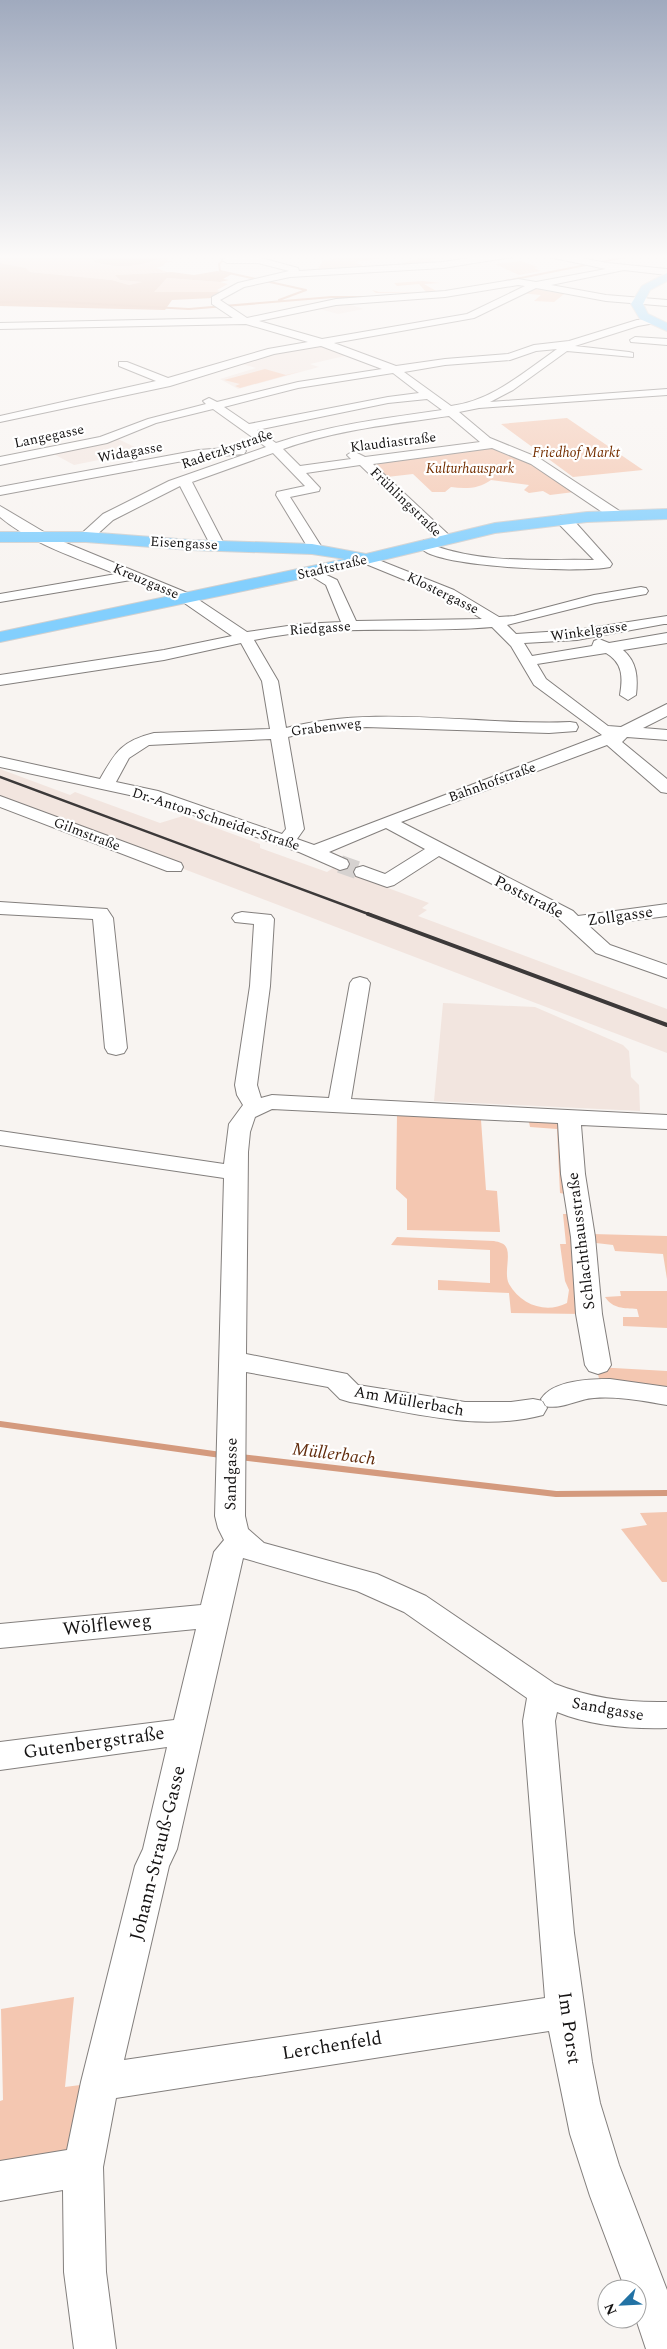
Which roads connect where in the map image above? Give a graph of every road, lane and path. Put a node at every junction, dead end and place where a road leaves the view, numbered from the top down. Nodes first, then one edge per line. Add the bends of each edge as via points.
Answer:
1 (123, 364) dead end
2 (230, 364) edge
3 (377, 364) edge
4 (439, 364) edge
5 (543, 364) edge
6 (394, 370) junction
7 (168, 382) junction
8 (667, 392) edge
9 (430, 395) junction
10 (476, 405) junction
11 (217, 406) junction
12 (451, 411) junction
13 (0, 419) edge
14 (248, 428) junction
15 (316, 435) junction
16 (492, 444) junction
17 (270, 450) junction
18 (0, 461) edge
19 (363, 461) junction
20 (298, 470) junction
21 (180, 481) junction
22 (0, 491) edge
23 (0, 510) edge
24 (667, 514) edge
25 (616, 516) junction
26 (561, 519) junction
27 (39, 536) junction
28 (0, 537) edge
29 (86, 537) junction
30 (437, 541) junction
31 (218, 546) junction
32 (312, 549) junction
33 (366, 559) junction
34 (312, 572) junction
35 (134, 575) junction
36 (641, 591) dead end
37 (185, 597) junction
38 (0, 598) edge
39 (664, 620) dead end
40 (496, 622) junction
41 (350, 626) junction
42 (583, 633) junction
43 (0, 637) edge
44 (245, 638) junction
45 (513, 638) junction
46 (667, 638) edge
47 (607, 647) junction
48 (527, 661) junction
49 (0, 680) edge
50 (628, 695) dead end
51 (667, 709) edge
52 (570, 727) dead end
53 (281, 734) junction
54 (621, 734) junction
55 (667, 735) edge
56 (0, 762) edge
57 (105, 786) junction
58 (667, 788) edge
59 (0, 801) edge
60 (387, 822) junction
61 (286, 841) junction
62 (438, 850) junction
63 (314, 851) junction
64 (340, 864) tunnel mouth
65 (174, 867) dead end
66 (363, 872) tunnel mouth
67 (0, 908) edge
68 (667, 910) edge
69 (242, 918) dead end
70 (574, 922) junction
71 (667, 972) edge
72 (360, 983) dead end
73 (116, 1048) dead end
74 (339, 1104) junction
75 (254, 1105) junction
76 (569, 1116) junction
77 (667, 1122) edge
78 (1, 1139) edge
79 (235, 1172) junction
80 (232, 1360) junction
81 (598, 1365) dead end
82 (667, 1396) edge
83 (240, 1542) junction
84 (215, 1614) junction
85 (0, 1636) edge
86 (544, 1693) junction
87 (667, 1715) edge
88 (188, 1731) junction
89 (0, 1756) edge
90 (565, 2012) junction
91 (100, 2082) junction
92 (83, 2167) junction
93 (0, 2181) edge
94 (665, 2340) edge
95 (95, 2349) edge

1 - 7 street
2 - 7 street
3 - 6 street
4 - 6 street, Langegasse
5 - 10 street via 509,388
6 - 9 street
6 - 11 street, Langegasse via 322,380
7 - 11 street
7 - 13 street
8 - 10 street
9 - 12 street
9 - 14 street via 388,400
10 - 12 street, Radetzkystraße
11 - 14 street
11 - 18 street, Langegasse via 152,420 103,440
12 - 15 street, Radetzkystraße
12 - 16 street
14 - 17 street
15 - 17 street, Radetzkystraße
15 - 19 street, Frühlingstraße
16 - 19 street, Klaudiastraße
16 - 25 street via 535,462
17 - 20 street
17 - 21 street, Radetzkystraße
17 - 22 street, Widagasse via 200,454
19 - 20 street, Klaudiastraße
19 - 30 street, Frühlingstraße
20 - 32 street via 314,488 282,495 314,546
21 - 29 street, Radetzkystraße via 108,516
21 - 31 street via 187,484
23 - 27 street, Kreuzgasse
24 - 25 main road, Stadtstraße
25 - 26 main road, Stadtstraße
26 - 30 main road, Stadtstraße via 495,528
26 - 30 street via 599,558 476,560 428,548
27 - 28 main road, Eisengasse
27 - 29 main road, Eisengasse
27 - 35 street, Kreuzgasse
29 - 31 main road, Eisengasse
30 - 33 main road, Stadtstraße
31 - 32 main road, Eisengasse
32 - 33 main road, Eisengasse
33 - 34 main road, Stadtstraße
33 - 40 street, Klostergasse via 449,594
34 - 37 main road, Stadtstraße
34 - 41 street via 332,583
35 - 37 street, Kreuzgasse
35 - 38 street
36 - 40 street, Riedgasse
37 - 43 main road, Stadtstraße
37 - 44 street, Kreuzgasse
39 - 42 street, Winkelgasse
40 - 41 street, Riedgasse
40 - 45 street, Klostergasse
41 - 44 street, Riedgasse via 301,629
42 - 45 street, Winkelgasse
42 - 47 street
44 - 49 street, Riedgasse via 164,655
44 - 53 street via 254,648 270,681
45 - 48 street, Klostergasse
46 - 47 street
47 - 48 street
47 - 50 street via 628,665 631,676
48 - 54 street, Klostergasse via 540,682 557,697 604,731
51 - 54 street, Bahnhofstraße
52 - 53 street, Grabenweg via 366,722 312,726
53 - 57 street, Grabenweg via 171,737 138,742 125,750
53 - 61 street via 295,829
54 - 55 street
54 - 58 street via 613,742 617,747
54 - 60 street, Bahnhofstraße
56 - 57 street, Dr.-Anton-Schneider-Straße
57 - 61 street, Dr.-Anton-Schneider-Straße via 152,795
59 - 65 street, Gilmstraße
60 - 62 street, Poststraße
60 - 63 street, Bahnhofstraße
61 - 63 street, Dr.-Anton-Schneider-Straße
62 - 66 street via 387,881
62 - 70 street, Poststraße
63 - 64 street, Dr.-Anton-Schneider-Straße
67 - 73 street via 100,913
68 - 70 street, Zollgasse
69 - 75 street via 264,919 260,986 246,1085
70 - 71 street, Poststraße via 603,949
72 - 74 street
74 - 75 street via 272,1102
74 - 76 street
75 - 79 street via 240,1120
76 - 77 street
76 - 81 street, Schlachthausstraße via 589,1314
78 - 79 street
79 - 80 street, Sandgasse
80 - 82 street, Am Müllerbach via 337,1380 350,1393 359,1395 470,1412 504,1412 544,1403 572,1392 619,1388
80 - 83 street, Sandgasse via 230,1524
83 - 84 street, Johann-Strauß-Gasse via 229,1552
83 - 86 street, Sandgasse via 254,1551 366,1582 415,1604
84 - 85 street, Wölfleweg
84 - 88 street, Johann-Strauß-Gasse
86 - 87 street, Sandgasse via 576,1706 636,1716
86 - 90 street, Im Porst via 539,1729
88 - 89 street, Gutenbergstraße
88 - 91 street, Johann-Strauß-Gasse
90 - 91 street, Lerchenfeld
90 - 94 street, Im Porst via 581,2104 602,2172
91 - 92 street, Johann-Strauß-Gasse
92 - 93 street
92 - 95 street, Johann-Strauß-Gasse via 86,2272

